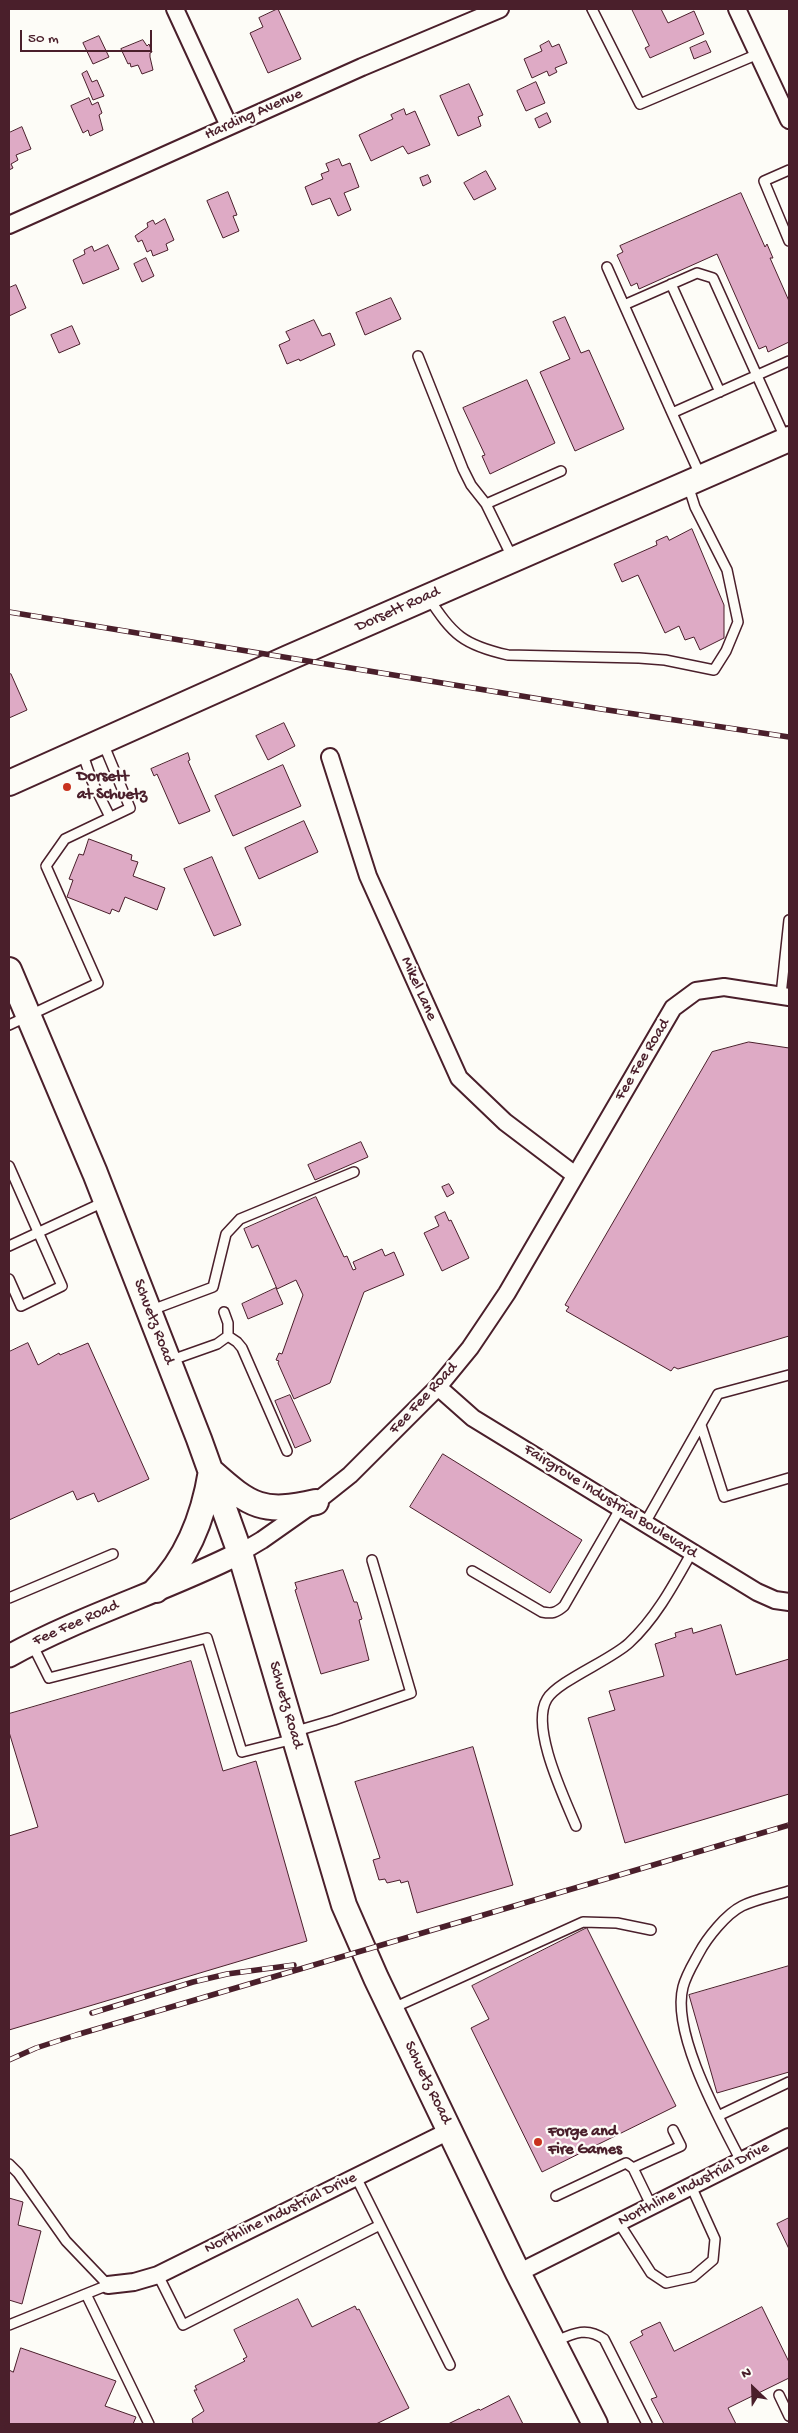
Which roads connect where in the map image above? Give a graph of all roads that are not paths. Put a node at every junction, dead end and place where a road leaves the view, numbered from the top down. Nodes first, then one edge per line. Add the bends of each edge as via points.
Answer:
1 (175, 9) edge
2 (500, 9) edge
3 (592, 9) edge
4 (737, 9) edge
5 (758, 54) junction
6 (789, 120) edge
7 (229, 126) junction
8 (789, 170) edge
9 (9, 225) edge
10 (789, 240) edge
11 (607, 267) dead end
12 (671, 284) junction
13 (624, 305) junction
14 (418, 356) dead end
15 (789, 361) edge
16 (758, 375) junction
17 (720, 392) junction
18 (672, 413) junction
19 (788, 439) edge
20 (562, 471) dead end
21 (694, 480) junction
22 (486, 504) junction
23 (514, 559) junction
24 (428, 597) junction
25 (92, 747) junction
26 (330, 757) dead end
27 (9, 783) edge
28 (110, 817) junction
29 (789, 920) edge
30 (9, 970) edge
31 (785, 996) edge
32 (19, 1020) edge
33 (9, 1166) edge
34 (354, 1172) dead end
35 (575, 1174) junction
36 (106, 1200) junction
37 (38, 1232) junction
38 (9, 1246) edge
39 (9, 1280) edge
40 (149, 1311) junction
41 (224, 1312) dead end
42 (228, 1336) junction
43 (169, 1361) junction
44 (789, 1375) edge
45 (438, 1387) junction
46 (700, 1425) junction
47 (288, 1451) dead end
48 (211, 1471) junction
49 (789, 1478) edge
50 (316, 1502) junction
51 (620, 1509) junction
52 (645, 1523) junction
53 (692, 1552) junction
54 (240, 1553) junction
55 (113, 1554) dead end
56 (372, 1560) dead end
57 (472, 1571) dead end
58 (156, 1590) junction
59 (9, 1598) edge
60 (789, 1602) edge
61 (32, 1644) junction
62 (9, 1656) edge
63 (294, 1735) junction
64 (576, 1826) dead end
65 (789, 1891) edge
66 (651, 1930) dead end
67 (391, 2009) junction
68 (789, 2082) edge
69 (718, 2116) junction
70 (451, 2130) junction
71 (673, 2130) dead end
72 (789, 2137) edge
73 (741, 2161) junction
74 (9, 2164) edge
75 (633, 2168) junction
76 (356, 2177) junction
77 (691, 2186) junction
78 (556, 2196) dead end
79 (651, 2206) junction
80 (618, 2223) junction
81 (380, 2225) junction
82 (518, 2273) junction
83 (158, 2275) junction
84 (108, 2286) junction
85 (86, 2294) junction
86 (9, 2325) edge
87 (554, 2342) junction
88 (450, 2365) dead end
89 (779, 2395) dead end
90 (789, 2416) edge
91 (149, 2424) edge
92 (595, 2424) edge
93 (647, 2424) edge

1 - 7 street
2 - 7 street, Harding Avenue
3 - 5 lane via 640,104
4 - 5 street
5 - 6 street
7 - 9 street, Harding Avenue
8 - 10 lane via 764,181
11 - 13 lane
12 - 13 lane
12 - 16 lane via 697,273 713,278
12 - 17 lane
13 - 18 lane
14 - 22 lane via 463,469
15 - 16 lane
16 - 17 lane
16 - 19 lane
17 - 18 lane
18 - 21 lane
19 - 21 main road, Dorsett Road
20 - 22 lane
21 - 23 main road, Dorsett Road
21 - 24 lane via 695,507 727,570 738,622 714,670 665,660 508,655 485,650 473,646 450,628
22 - 23 lane
23 - 24 main road, Dorsett Road
24 - 25 main road, Dorsett Road
25 - 27 main road, Dorsett Road
25 - 28 lane via 92,781
25 - 28 lane via 130,808
26 - 35 street, Mikel Lane via 368,876 459,1078 505,1122
28 - 32 lane via 65,839 46,866 98,983
29 - 31 lane
30 - 32 main road, Schuetz Road
31 - 35 street, Fee Fee Road via 724,987 696,991 674,1008
32 - 36 main road, Schuetz Road
33 - 37 lane
34 - 40 lane via 240,1219 226,1234 213,1287
35 - 45 street, Fee Fee Road via 507,1293 470,1348
36 - 37 lane
36 - 40 main road, Schuetz Road
37 - 38 lane
37 - 39 lane via 62,1286 21,1306
40 - 43 main road, Schuetz Road
41 - 42 lane
42 - 43 lane via 217,1344
42 - 47 lane via 242,1348
43 - 48 main road, Schuetz Road
44 - 46 lane via 718,1394
45 - 50 street, Fee Fee Road via 350,1475
45 - 51 street, Fairgrove Industrial Boulevard via 473,1418
46 - 49 lane via 724,1496
46 - 52 lane
48 - 50 main road via 260,1507 286,1509
48 - 54 main road, Schuetz Road
48 - 58 main road via 189,1544
50 - 54 street, Fee Fee Road
51 - 52 street, Fairgrove Industrial Boulevard
51 - 57 lane via 564,1606 557,1612 542,1612
52 - 53 street, Fairgrove Industrial Boulevard
53 - 60 street, Fairgrove Industrial Boulevard via 757,1592
53 - 64 lane via 652,1616 628,1644 547,1699 542,1725 548,1752
54 - 58 street, Fee Fee Road
54 - 63 main road, Schuetz Road
55 - 59 lane
56 - 63 lane via 411,1693
58 - 61 street, Fee Fee Road
61 - 62 street, Fee Fee Road
61 - 63 lane via 49,1678 207,1638 242,1752
63 - 67 main road, Schuetz Road via 344,1905
65 - 69 lane via 742,1906 707,1937 683,1988 684,2026 690,2049
66 - 67 lane via 618,1923 583,1922
67 - 70 main road, Schuetz Road
68 - 69 lane
69 - 73 lane
70 - 76 street, Northline Industrial Drive
70 - 82 main road, Schuetz Road
71 - 75 lane via 681,2146
72 - 73 street, Northline Industrial Drive
73 - 77 street, Northline Industrial Drive
74 - 84 lane via 66,2241
75 - 78 lane via 626,2163
75 - 79 lane
76 - 81 lane
76 - 83 street, Northline Industrial Drive
77 - 79 street, Northline Industrial Drive
77 - 80 lane via 715,2239 713,2260 693,2277 666,2283 651,2273
79 - 80 street, Northline Industrial Drive
80 - 82 street, Northline Industrial Drive
81 - 83 lane via 183,2325
81 - 88 lane
82 - 87 main road, Schuetz Road
83 - 84 street, Northline Industrial Drive
84 - 85 lane
85 - 86 lane
85 - 91 lane
87 - 92 main road, Schuetz Road
87 - 93 lane via 585,2331 604,2339
89 - 90 lane

